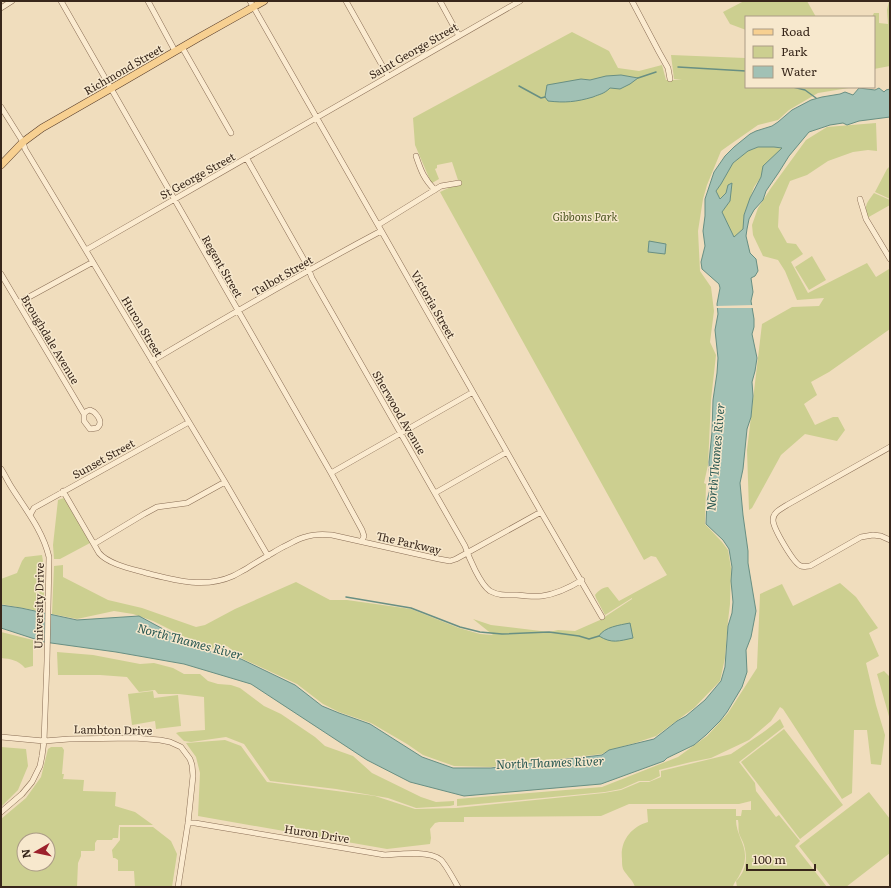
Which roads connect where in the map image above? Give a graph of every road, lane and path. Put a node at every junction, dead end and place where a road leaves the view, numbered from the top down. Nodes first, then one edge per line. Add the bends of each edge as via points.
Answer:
1 (12, 1) edge
2 (61, 1) edge
3 (148, 1) edge
4 (264, 1) edge
5 (346, 1) edge
6 (440, 1) edge
7 (520, 1) edge
8 (632, 1) edge
9 (251, 4) edge
10 (1, 8) edge
11 (459, 36) junction
12 (182, 47) junction
13 (175, 51) junction
14 (388, 76) junction
15 (670, 79) dead end
16 (110, 89) junction
17 (1, 107) edge
18 (317, 118) junction
19 (231, 133) dead end
20 (23, 142) junction
21 (416, 156) dead end
22 (247, 159) junction
23 (1, 165) edge
24 (459, 183) dead end
25 (435, 190) junction
26 (860, 199) dead end
27 (174, 200) junction
28 (378, 225) junction
29 (382, 231) junction
30 (86, 250) junction
31 (888, 250) edge
32 (890, 259) edge
33 (93, 262) junction
34 (309, 271) junction
35 (1, 274) edge
36 (18, 303) junction
37 (238, 311) junction
38 (152, 361) junction
39 (473, 392) junction
40 (84, 414) dead end
41 (188, 422) junction
42 (401, 433) junction
43 (890, 447) edge
44 (507, 452) junction
45 (1, 469) edge
46 (331, 474) junction
47 (225, 482) junction
48 (63, 491) junction
49 (435, 493) junction
50 (541, 512) junction
51 (30, 515) junction
52 (890, 540) edge
53 (362, 542) junction
54 (94, 544) junction
55 (467, 553) junction
56 (267, 556) junction
57 (582, 580) junction
58 (602, 616) dead end
59 (1, 737) edge
60 (44, 741) junction
61 (1, 812) edge
62 (188, 823) junction
63 (178, 887) edge
64 (458, 887) edge

1 - 10 street
2 - 16 street, Regent Street
3 - 13 street
4 - 9 main road, Richmond Street
5 - 14 street
6 - 11 street
7 - 11 street, Saint George Street
8 - 15 street via 668,68
9 - 12 main road, Richmond Street
9 - 18 street, Victoria Street
11 - 14 street, Saint George Street
12 - 13 main road, Richmond Street
12 - 19 street
13 - 16 main road, Richmond Street
14 - 18 street, Saint George Street
16 - 20 main road, Richmond Street via 42,128
16 - 27 street, Regent Street
17 - 20 street, Huron Street
18 - 22 street, St George Street
18 - 28 street, Victoria Street
20 - 23 main road, Richmond Street
20 - 30 street, Huron Street
21 - 25 street via 427,182
22 - 27 street, St George Street
22 - 34 street, Sherwood Avenue
24 - 25 street
25 - 28 street
26 - 31 street via 866,219
27 - 30 street, St George Street
27 - 37 street, Regent Street
28 - 29 street, Victoria Street
29 - 34 street, Talbot Street
29 - 39 street, Victoria Street
30 - 33 street, Huron Street
31 - 32 street
33 - 36 street
33 - 38 street, Huron Street
34 - 37 street, Talbot Street
34 - 42 street, Sherwood Avenue
35 - 36 street, Broughdale Avenue
36 - 40 street, Broughdale Avenue
37 - 38 street, Talbot Street
37 - 46 street, Regent Street
38 - 41 street, Huron Street
39 - 42 street
39 - 44 street, Victoria Street
41 - 47 street, Huron Street
41 - 48 street, Sunset Street
42 - 46 street
42 - 49 street, Sherwood Avenue
43 - 52 street via 787,505 776,512 773,521 794,562 801,566 810,566 861,537 877,535
44 - 49 street
44 - 50 street, Victoria Street
45 - 51 street, University Drive
46 - 53 street, Regent Street via 362,530
47 - 54 street via 187,503 157,507
47 - 56 street, Huron Street
48 - 51 street, Sunset Street via 34,508
48 - 54 street
49 - 55 street, Sherwood Avenue
50 - 55 street, The Parkway
50 - 57 street, Victoria Street
51 - 60 street, University Drive via 50,557
53 - 55 street, The Parkway via 446,561
53 - 56 street, The Parkway via 325,534 310,535
54 - 56 street, The Parkway via 102,556 114,563 190,583 205,583 232,576
55 - 57 street, Sherwood Avenue via 485,586 500,595 542,596 561,592
57 - 58 street, Victoria Street
59 - 60 street, Lambton Drive
60 - 61 street, University Drive via 40,766 32,782
60 - 62 street, Lambton Drive via 134,738 165,741 181,746 190,758 193,776
62 - 63 street, Lambton Drive
62 - 64 street, Huron Drive via 385,855 426,854 442,861

